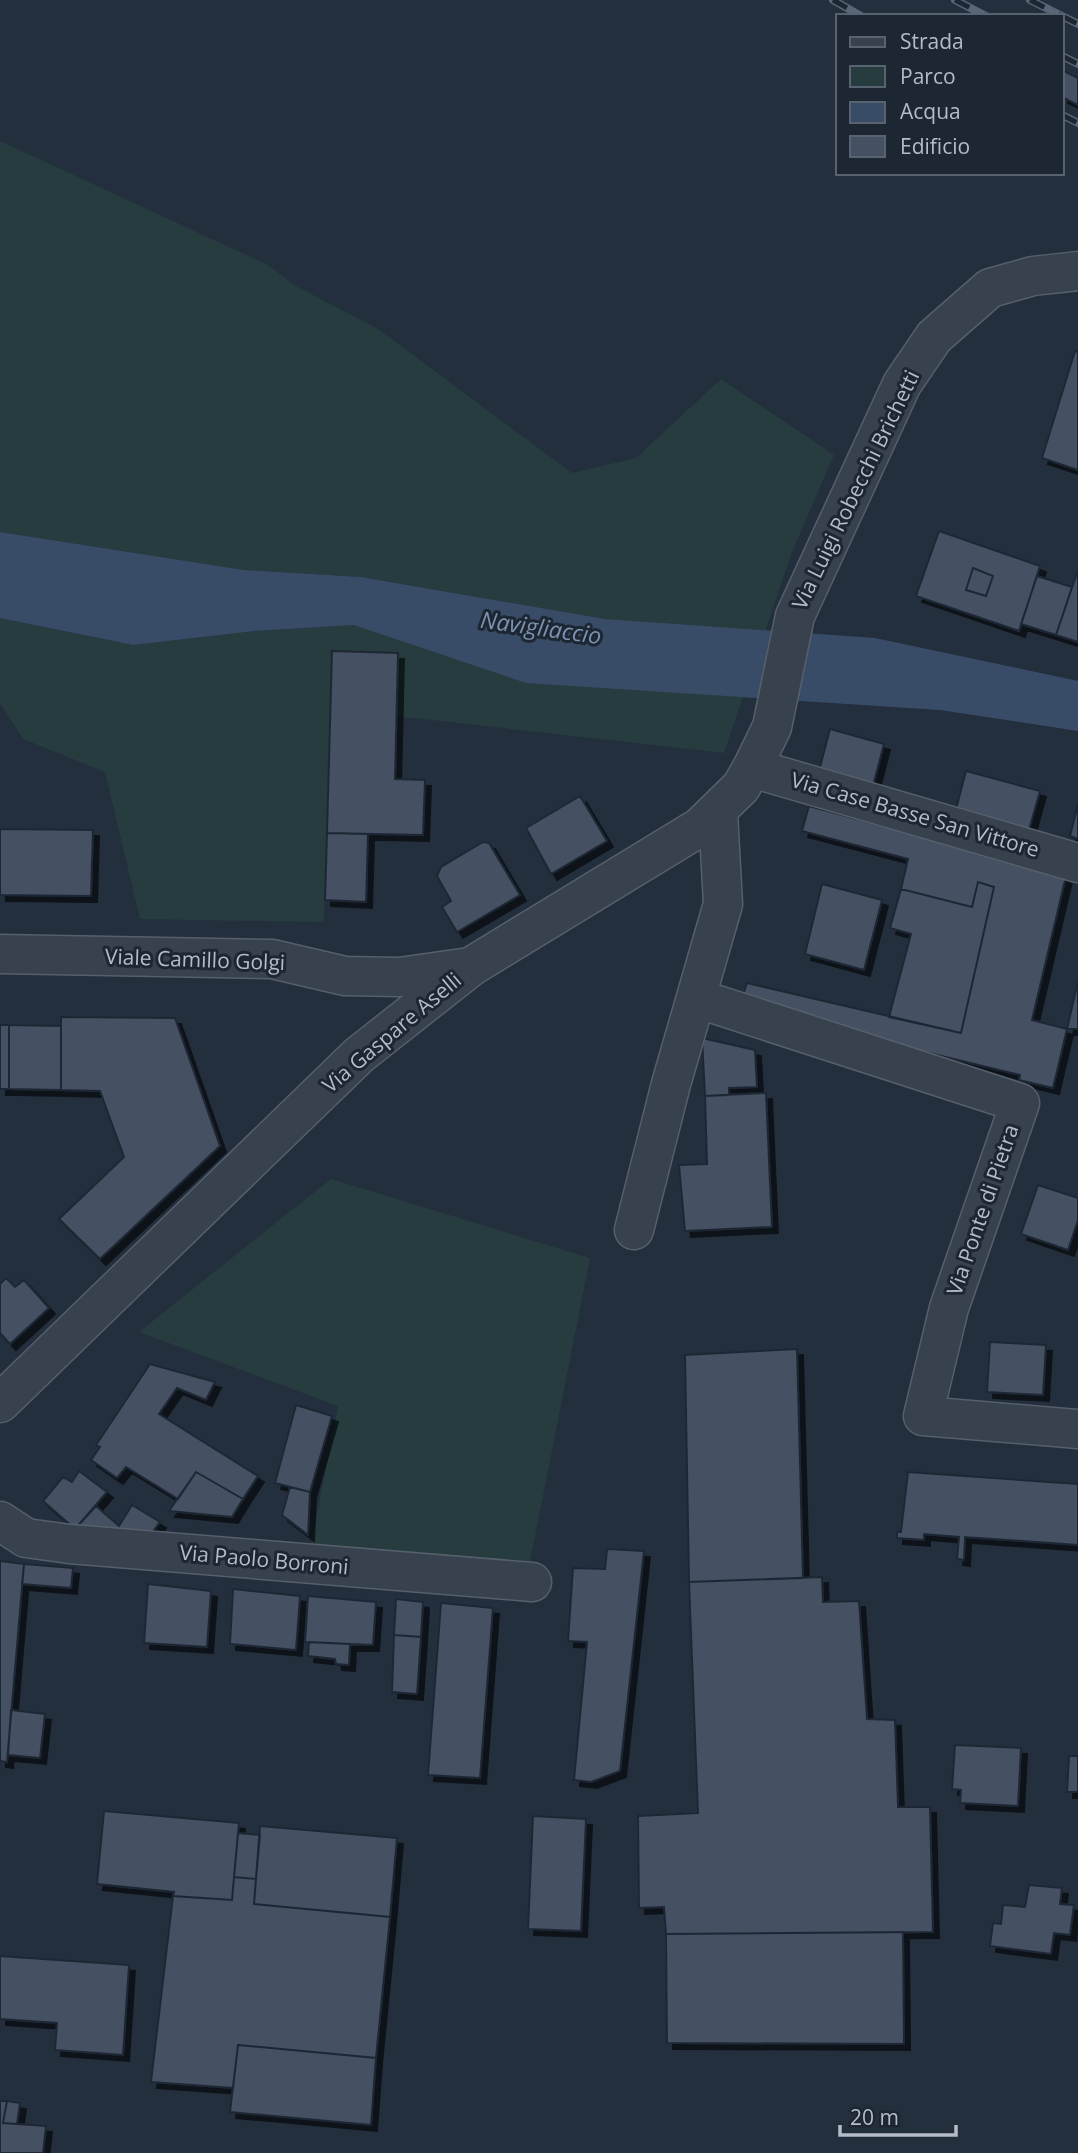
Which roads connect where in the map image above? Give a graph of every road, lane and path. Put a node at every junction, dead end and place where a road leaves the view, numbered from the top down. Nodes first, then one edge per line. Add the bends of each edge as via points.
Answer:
1 (1078, 271) edge
2 (772, 727) joint
3 (752, 768) junction
4 (718, 813) junction
5 (1078, 863) edge
6 (0, 954) edge
7 (472, 966) junction
8 (696, 998) junction
9 (634, 1230) dead end
10 (0, 1403) edge
11 (1078, 1429) edge
12 (0, 1521) edge
13 (532, 1582) dead end

1 - 2 street, Via Luigi Robecchi Brichetti via 1033,276 990,288 934,337 902,384 795,616
2 - 3 street, Via Gaspare Aselli
3 - 4 street, Via Gaspare Aselli
3 - 5 street, Via Case Basse San Vittore
4 - 7 street, Via Gaspare Aselli
4 - 8 street via 723,904
6 - 7 street, Viale Camillo Golgi via 272,959 345,976 399,977
7 - 10 street, Via Gaspare Aselli via 359,1055
8 - 9 street
8 - 11 street, Via Ponte di Pietra via 1020,1103 949,1308 923,1416
12 - 13 street, Via Paolo Borroni via 26,1538 70,1544

